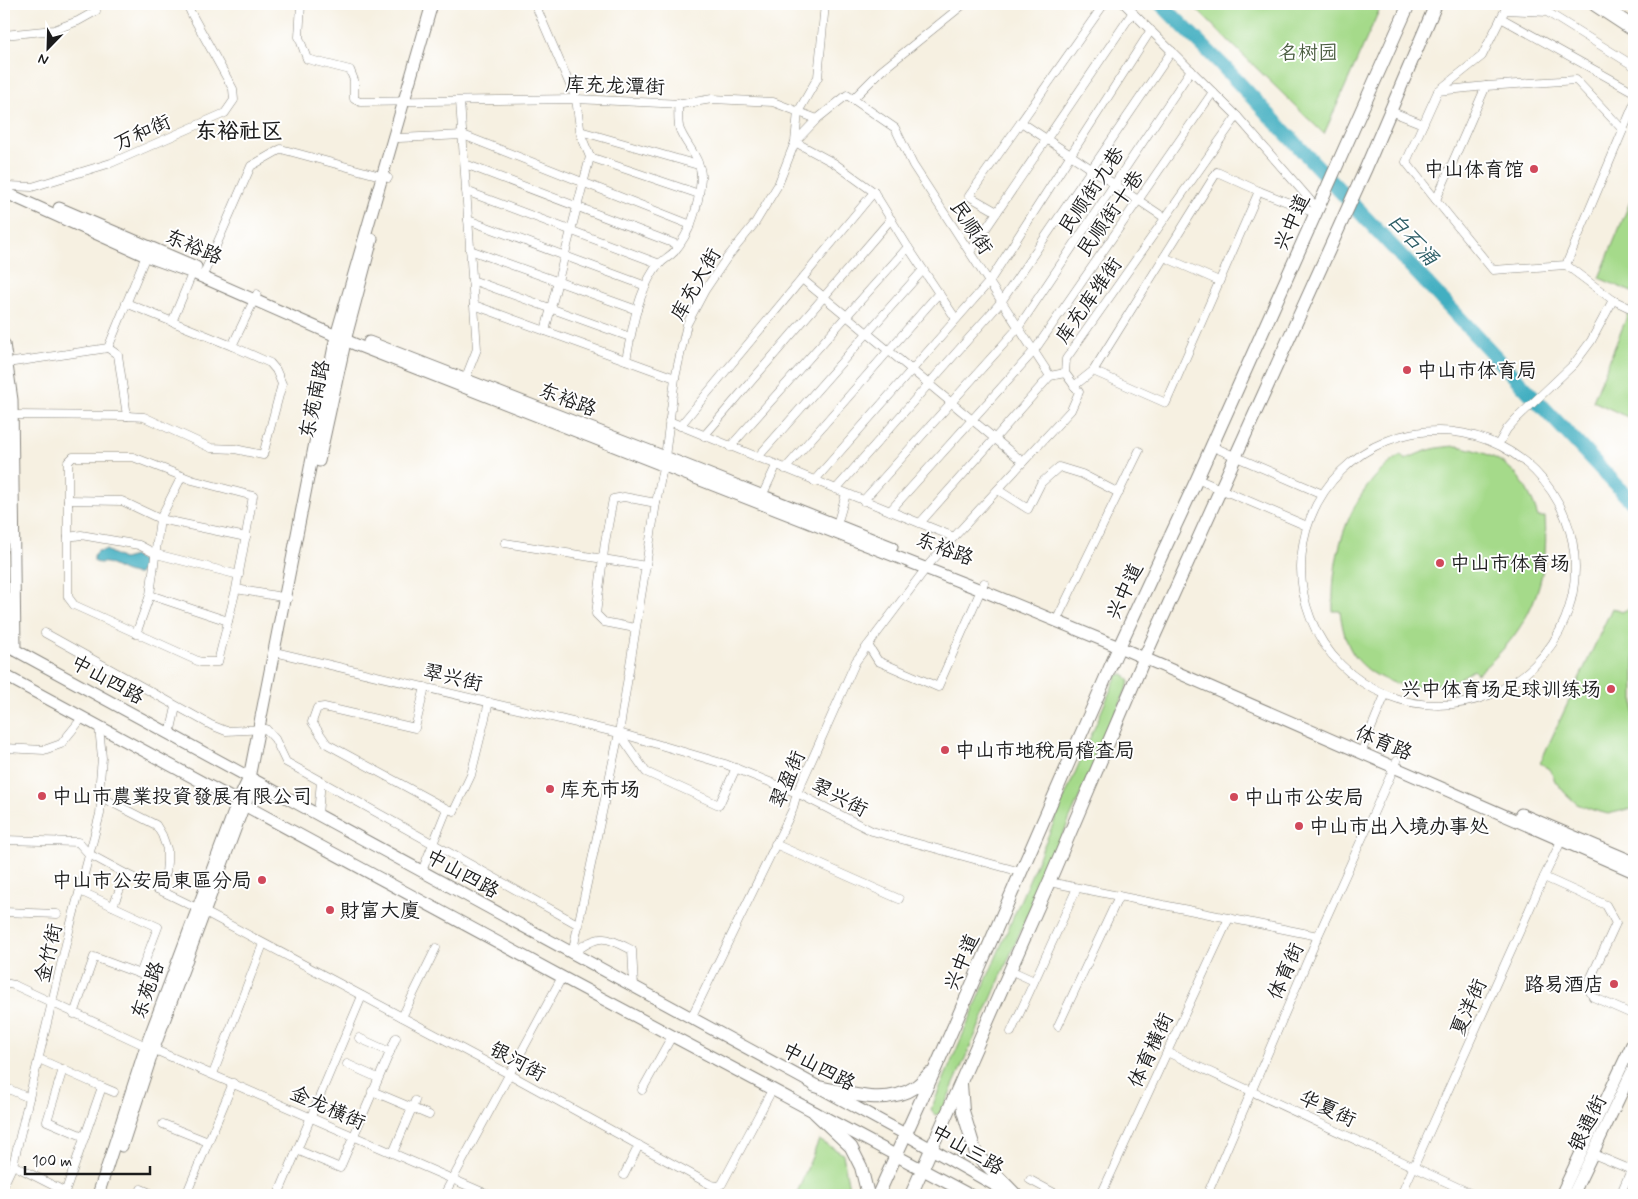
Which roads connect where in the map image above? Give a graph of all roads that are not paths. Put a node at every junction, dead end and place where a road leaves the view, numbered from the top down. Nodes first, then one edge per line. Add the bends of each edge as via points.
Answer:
1 (187, 4) edge
2 (301, 4) edge
3 (432, 4) edge
4 (438, 4) edge
5 (535, 4) edge
6 (825, 4) edge
7 (964, 4) edge
8 (1104, 4) edge
9 (1124, 4) edge
10 (1409, 4) edge
11 (1436, 4) edge
12 (1596, 4) edge
13 (96, 11) dead end
14 (1132, 12) junction
15 (1501, 18) junction
16 (1634, 29) edge
17 (1151, 30) junction
18 (4, 35) edge
19 (1172, 51) junction
20 (1634, 66) edge
21 (1191, 70) junction
22 (1486, 86) junction
23 (1438, 91) junction
24 (1213, 92) junction
25 (1634, 92) edge
26 (850, 97) junction
27 (576, 99) junction
28 (460, 101) junction
29 (409, 102) junction
30 (678, 104) junction
31 (1634, 104) edge
32 (1390, 111) junction
33 (798, 112) junction
34 (1237, 116) junction
35 (817, 119) junction
36 (1021, 122) junction
37 (1423, 124) junction
38 (1623, 130) junction
39 (580, 131) junction
40 (463, 135) junction
41 (399, 138) junction
42 (1046, 139) junction
43 (795, 142) junction
44 (1070, 155) junction
45 (590, 157) junction
46 (465, 164) junction
47 (698, 165) junction
48 (1091, 169) junction
49 (388, 178) junction
50 (584, 183) junction
51 (1114, 185) junction
52 (5, 188) edge
53 (1259, 190) junction
54 (466, 192) junction
55 (874, 192) junction
56 (699, 194) junction
57 (1138, 200) junction
58 (1436, 200) junction
59 (577, 207) junction
60 (1316, 210) junction
61 (997, 212) junction
62 (1165, 218) junction
63 (891, 219) junction
64 (468, 220) junction
65 (691, 225) junction
66 (571, 231) junction
67 (678, 246) junction
68 (908, 248) junction
69 (470, 250) junction
70 (147, 252) junction
71 (970, 252) junction
72 (564, 256) junction
73 (1164, 257) junction
74 (660, 264) junction
75 (1566, 265) junction
76 (198, 270) junction
77 (923, 270) junction
78 (802, 279) junction
79 (472, 280) junction
80 (1219, 281) junction
81 (558, 282) junction
82 (988, 282) junction
83 (646, 286) junction
84 (939, 293) junction
85 (256, 297) junction
86 (823, 297) junction
87 (1613, 300) junction
88 (1001, 302) junction
89 (126, 303) junction
90 (474, 305) junction
91 (551, 308) junction
92 (637, 310) junction
93 (1634, 310) edge
94 (847, 316) junction
95 (956, 319) junction
96 (172, 322) junction
97 (1018, 328) junction
98 (545, 331) junction
99 (867, 333) junction
100 (342, 335) junction
101 (630, 337) junction
102 (4, 344) edge
103 (232, 346) junction
104 (108, 348) junction
105 (888, 351) junction
106 (1034, 351) junction
107 (626, 360) junction
108 (7, 363) junction
109 (911, 370) junction
110 (1093, 371) junction
111 (1065, 374) junction
112 (1050, 376) junction
113 (675, 378) junction
114 (464, 383) junction
115 (928, 384) junction
116 (1074, 386) junction
117 (951, 403) junction
118 (13, 415) junction
119 (127, 416) junction
120 (972, 420) junction
121 (669, 421) junction
122 (680, 426) junction
123 (704, 436) junction
124 (994, 439) junction
125 (1499, 443) junction
126 (1211, 446) junction
127 (730, 447) junction
128 (1139, 451) dead end
129 (1236, 457) junction
130 (757, 458) junction
131 (664, 462) junction
132 (1023, 462) junction
133 (776, 466) junction
134 (785, 469) junction
135 (182, 476) junction
136 (1197, 479) junction
137 (814, 480) junction
138 (836, 490) junction
139 (998, 490) junction
140 (1221, 490) junction
141 (1119, 493) junction
142 (1320, 493) junction
143 (846, 494) junction
144 (68, 500) junction
145 (761, 500) junction
146 (863, 500) junction
147 (656, 503) junction
148 (890, 511) junction
149 (160, 519) junction
150 (920, 523) junction
151 (1307, 526) junction
152 (835, 529) junction
153 (68, 537) junction
154 (954, 537) junction
155 (246, 538) junction
156 (505, 543) dead end
157 (156, 554) junction
158 (646, 566) junction
159 (928, 566) junction
160 (239, 575) junction
161 (983, 587) junction
162 (236, 589) junction
163 (150, 595) junction
164 (287, 598) junction
165 (1059, 615) junction
166 (9, 617) edge
167 (228, 621) junction
168 (635, 628) junction
169 (45, 633) dead end
170 (136, 634) junction
171 (1120, 644) junction
172 (868, 645) junction
173 (9, 646) edge
174 (279, 653) junction
175 (1146, 655) junction
176 (4, 674) edge
177 (424, 687) junction
178 (1385, 695) junction
179 (489, 702) junction
180 (176, 707) junction
181 (83, 717) junction
182 (99, 726) junction
183 (262, 729) junction
184 (619, 733) junction
185 (170, 734) junction
186 (4, 748) edge
187 (1362, 749) junction
188 (1396, 764) junction
189 (736, 768) junction
190 (253, 780) junction
191 (321, 781) junction
192 (797, 793) junction
193 (100, 796) junction
194 (241, 803) junction
195 (447, 809) junction
196 (318, 814) junction
197 (1564, 837) junction
198 (4, 840) edge
199 (432, 843) junction
200 (775, 844) junction
201 (89, 854) junction
202 (1634, 862) edge
203 (422, 872) junction
204 (1021, 872) junction
205 (1634, 872) edge
206 (126, 874) junction
207 (1544, 877) junction
208 (1049, 882) junction
209 (1077, 888) junction
210 (157, 889) junction
211 (80, 891) junction
212 (1119, 896) junction
213 (900, 899) dead end
214 (113, 906) junction
215 (201, 910) junction
216 (4, 912) edge
217 (57, 914) dead end
218 (1228, 918) junction
219 (579, 925) junction
220 (1318, 936) junction
221 (263, 944) junction
222 (436, 948) dead end
223 (572, 954) junction
224 (1010, 970) junction
225 (562, 978) junction
226 (1034, 981) junction
227 (4, 983) edge
228 (634, 987) junction
229 (362, 996) junction
230 (52, 1004) junction
231 (74, 1014) junction
232 (1634, 1015) edge
233 (402, 1017) junction
234 (691, 1018) junction
235 (1058, 1026) dead end
236 (1011, 1032) dead end
237 (672, 1036) junction
238 (359, 1038) dead end
239 (396, 1038) dead end
240 (1634, 1040) edge
241 (150, 1047) junction
242 (390, 1052) junction
243 (1167, 1052) junction
244 (39, 1059) junction
245 (347, 1064) dead end
246 (936, 1066) junction
247 (1634, 1067) edge
248 (63, 1069) junction
249 (213, 1074) junction
250 (509, 1074) junction
251 (378, 1078) junction
252 (961, 1082) junction
253 (233, 1083) junction
254 (815, 1086) junction
255 (4, 1087) edge
256 (102, 1087) junction
257 (642, 1090) dead end
258 (772, 1090) junction
259 (1251, 1090) junction
260 (372, 1091) junction
261 (114, 1092) dead end
262 (28, 1098) junction
263 (414, 1104) junction
264 (815, 1113) junction
265 (429, 1115) dead end
266 (311, 1117) junction
267 (163, 1124) dead end
268 (905, 1134) junction
269 (354, 1136) junction
270 (85, 1137) junction
271 (208, 1142) junction
272 (639, 1146) junction
273 (931, 1149) junction
274 (297, 1150) junction
275 (393, 1153) junction
276 (1593, 1154) junction
277 (895, 1156) junction
278 (12, 1165) junction
279 (1414, 1167) junction
280 (1632, 1170) edge
281 (922, 1171) junction
282 (624, 1176) dead end
283 (452, 1179) junction
284 (1030, 1180) dead end
285 (4, 1184) edge
286 (141, 1189) dead end
287 (98, 1195) edge
288 (106, 1195) edge
289 (155, 1195) edge
290 (186, 1195) edge
291 (278, 1195) edge
292 (444, 1195) edge
293 (490, 1195) edge
294 (868, 1195) edge
295 (878, 1195) edge
296 (911, 1195) edge
297 (970, 1195) edge
298 (1012, 1195) edge
299 (1016, 1195) edge
300 (1058, 1195) edge
301 (1101, 1195) edge
302 (1207, 1195) edge
303 (1401, 1195) edge
304 (1474, 1195) edge
305 (1560, 1195) edge
306 (1573, 1195) edge
307 (1620, 1195) edge

1 - 52 street, 万和街 via 233,89 234,100 225,113 111,163 32,187
2 - 29 street, 库充龙潭街 via 299,37 307,59 350,70 354,80 354,99 360,102
3 - 100 street, 东苑南路
4 - 29 street, 东苑南路
5 - 27 street
6 - 33 street, 库充大街 via 818,77
7 - 26 street, 库充大街
8 - 36 street
9 - 14 street
10 - 60 main road, 兴中道
11 - 32 main road
12 - 16 highway
13 - 18 street via 54,30
14 - 17 street
14 - 42 street
15 - 20 street via 1505,10 1547,12
15 - 23 street via 1482,56
15 - 25 street
17 - 19 street
17 - 44 street
19 - 21 street
19 - 48 street
21 - 24 street
21 - 51 street, 民顺街九巷
22 - 23 street
22 - 38 street via 1576,80
22 - 58 street
23 - 37 street
24 - 34 street
24 - 57 street, 民顺街十巷
26 - 35 street, 库充大街
26 - 71 street, 民顺街 via 895,128 913,166
27 - 28 street, 库充龙潭街
27 - 30 street, 库充龙潭街
27 - 39 street
28 - 29 street, 库充龙潭街
28 - 40 street
29 - 41 street, 东苑南路
30 - 33 street, 库充龙潭街 via 712,99 773,102
30 - 47 street via 679,129
31 - 38 street
32 - 37 street
32 - 129 main road
33 - 35 street, 库充龙潭街
33 - 43 street, 库充大街
34 - 60 street
34 - 62 street, 库充库维街
35 - 43 street, 库充大街
36 - 42 street
36 - 61 street via 969,196
37 - 58 street via 1406,162
38 - 75 street
39 - 45 street
39 - 47 street
40 - 41 street
40 - 46 street
40 - 50 street
41 - 49 street, 东苑南路
42 - 44 street
42 - 61 street
43 - 55 street via 834,163
43 - 113 street, 库充大街 via 778,185 755,223 710,282 687,324
44 - 48 street
44 - 82 street
45 - 50 street
45 - 56 street
46 - 54 street
46 - 59 street
47 - 56 street via 702,175
48 - 51 street
48 - 88 street
49 - 76 street via 281,149 251,166
49 - 100 street, 东苑南路
50 - 59 street
50 - 65 street
51 - 57 street
51 - 97 street, 民顺街九巷
52 - 70 street, 东裕路
53 - 60 street
53 - 73 street via 1217,172
53 - 80 street
54 - 64 street
54 - 66 street
55 - 63 street
55 - 78 street
56 - 65 street
57 - 62 street
57 - 106 street, 民顺街十巷
58 - 75 street via 1493,270
59 - 66 street
59 - 67 street
60 - 126 main road, 兴中道
61 - 71 street
62 - 111 street, 库充库维街 via 1066,359
63 - 68 street
63 - 86 street
64 - 69 street
64 - 72 street
65 - 67 street
66 - 72 street
66 - 74 street
67 - 74 street
68 - 77 street
68 - 94 street
69 - 79 street
69 - 81 street
70 - 76 street, 东裕路
70 - 89 street
71 - 82 street, 民顺街
72 - 81 street
72 - 83 street
73 - 80 street
73 - 110 street
74 - 83 street
75 - 87 street
76 - 85 street, 东裕路
76 - 96 street
77 - 84 street
77 - 99 street
78 - 86 street
78 - 122 street
79 - 90 street
79 - 91 street
80 - 110 street via 1166,403
81 - 91 street
81 - 92 street
82 - 88 street, 民顺街
82 - 95 street
83 - 92 street
84 - 95 street
84 - 105 street
85 - 100 street, 东裕路
85 - 103 street
86 - 94 street
86 - 123 street
87 - 93 street
87 - 125 street via 1591,341 1574,364 1507,429
88 - 97 street, 民顺街
88 - 115 street
89 - 96 street
89 - 104 street
90 - 98 street
90 - 114 street via 477,349
91 - 98 street
91 - 101 street
92 - 101 street
94 - 99 street
94 - 127 street
95 - 109 street
96 - 103 street
97 - 106 street, 民顺街
97 - 117 street, 民顺街九巷
98 - 107 street
99 - 105 street
99 - 130 street
100 - 114 street, 东裕路
100 - 164 street, 东苑南路
101 - 107 street
102 - 108 street
103 - 119 street via 270,363 282,384 263,455 211,448 144,417
104 - 108 street
104 - 119 street via 118,355
105 - 109 street
105 - 134 street
106 - 112 street, 民顺街
106 - 120 street, 民顺街十巷
107 - 113 street
108 - 118 street
109 - 115 street
109 - 137 street
110 - 116 street
111 - 112 street
111 - 116 street, 库充库维街
112 - 124 street
113 - 121 street, 库充大街
114 - 131 street, 东裕路
115 - 117 street
115 - 138 street
116 - 132 street via 1079,392 1070,410
117 - 120 street
117 - 146 street, 民顺街九巷
118 - 119 street
118 - 166 street
120 - 124 street
120 - 148 street, 民顺街十巷
121 - 122 street
121 - 131 street, 库充大街
122 - 123 street
123 - 127 street
124 - 132 street
124 - 150 street
125 - 142 street via 1468,434 1435,430 1402,434 1371,447 1344,466
125 - 178 street via 1525,461 1546,483 1562,509 1572,537 1576,567 1573,597 1563,625 1548,651 1527,673 1502,690 1474,700 1444,705 1414,703
126 - 129 street
126 - 136 main road, 兴中道
127 - 130 street
128 - 141 street
129 - 140 main road
129 - 142 street
130 - 133 street
131 - 145 street, 东裕路
131 - 147 street
132 - 139 street
133 - 134 street
133 - 145 street
134 - 137 street
135 - 144 street via 133,457 73,457 68,462
135 - 149 street
135 - 155 street via 253,496
136 - 140 street
136 - 171 main road, 兴中道
137 - 138 street
138 - 143 street
139 - 141 street via 1028,509 1041,483 1058,467 1082,474
139 - 154 street
140 - 151 street
140 - 175 main road
141 - 165 street
142 - 151 street
143 - 146 street
143 - 152 street
144 - 149 street via 122,501
144 - 153 street
145 - 152 street, 东裕路
146 - 148 street
147 - 158 street
147 - 168 street via 624,497 613,500 605,542 596,614 604,622
148 - 150 street
149 - 155 street
149 - 157 street
150 - 154 street
151 - 178 street via 1300,564 1309,618 1339,664
152 - 159 street, 东裕路
153 - 157 street via 81,535 139,544
153 - 170 street via 68,597 74,605
154 - 159 street
155 - 160 street
156 - 158 street
157 - 160 street
157 - 163 street
158 - 168 street
159 - 161 street, 东裕路
159 - 172 street, 翠盈街
160 - 162 street
161 - 165 street, 东裕路
161 - 171 street, 东裕路
161 - 172 street via 938,687 878,661
162 - 164 street
162 - 167 street
163 - 167 street
163 - 170 street
164 - 174 street, 东苑南路
164 - 183 street, 东苑南路
165 - 171 street, 东裕路
166 - 173 street
167 - 170 street via 218,662 200,662
168 - 184 street
169 - 180 street
171 - 175 street, 体育路
171 - 204 main road, 兴中道
172 - 192 street, 翠盈街 via 856,660
173 - 185 street, 中山四路
174 - 177 street, 翠兴街
174 - 183 street, 东苑南路
175 - 187 street, 体育路
175 - 208 main road
176 - 181 street
177 - 179 street, 翠兴街
177 - 195 street via 414,728 324,707 318,708 312,722 327,744
178 - 187 street
179 - 184 street, 翠兴街
179 - 195 street via 471,775 454,811
180 - 183 street via 226,731
180 - 185 street
181 - 182 street
181 - 186 street via 61,744 44,750
182 - 193 street, 金竹街 via 102,758
182 - 194 street
183 - 190 street, 东苑南路
183 - 191 street via 275,739 286,762
184 - 189 street, 翠兴街
184 - 189 street via 646,772 720,806
184 - 219 street
185 - 190 street, 中山四路
187 - 188 street, 体育路
188 - 197 street, 体育路
188 - 220 street, 体育街
189 - 192 street, 翠兴街
190 - 194 street, 东苑南路
190 - 196 street, 中山四路
191 - 196 street
191 - 199 street
192 - 200 street, 翠盈街
192 - 204 street, 翠兴街 via 872,831
193 - 201 street, 金竹街 via 100,814
193 - 210 street via 156,825 167,849 166,873
194 - 215 street, 东苑路
194 - 225 street
195 - 199 street
196 - 203 street, 中山四路
197 - 202 street, 体育路
197 - 205 street, 体育路
197 - 207 street, 夏洋街
198 - 201 street, 银河街 via 78,842
199 - 203 street
199 - 219 street
200 - 213 street
200 - 234 street, 翠盈街
201 - 206 street, 银河街
201 - 211 street, 金竹街
203 - 223 street, 中山四路
204 - 246 main road, 兴中道
206 - 210 street, 银河街
206 - 214 street
207 - 232 street via 1606,905 1616,923 1587,986 1593,997
207 - 279 street, 夏洋街
208 - 209 street
208 - 224 main road
209 - 212 street
209 - 226 street
210 - 215 street, 银河街
211 - 214 street
211 - 230 street, 金竹街
212 - 218 street
212 - 235 street
214 - 231 street via 158,927 140,974 94,957
215 - 221 street, 银河街
215 - 241 street, 东苑路
216 - 217 street
218 - 220 street
218 - 243 street, 体育横街
219 - 223 street
220 - 259 street, 体育街
221 - 229 street, 银河街
221 - 249 street
222 - 233 street
223 - 228 street, 中山四路
223 - 228 street via 586,943 607,938 632,950
224 - 226 street
224 - 252 main road
225 - 237 street
225 - 250 street
226 - 236 street
227 - 230 street, 金龙横街
228 - 234 street, 中山四路
229 - 233 street, 银河街
229 - 266 street
230 - 231 street, 金龙横街
230 - 244 street, 金竹街
231 - 241 street, 金龙横街
233 - 250 street, 银河街
234 - 254 street, 中山四路
237 - 257 street
237 - 258 street
238 - 242 street
239 - 242 street
240 - 305 street
241 - 249 street, 金龙横街
241 - 287 street, 东苑路
241 - 288 street, 东苑路
242 - 251 street
243 - 259 street, 华夏街
243 - 301 street, 体育横街
244 - 248 street
244 - 262 street, 金竹街
245 - 251 street
246 - 254 main road via 916,1087 892,1098 866,1097
246 - 268 main road, 兴中道
247 - 276 street, 银通街
248 - 256 street
248 - 270 street via 47,1121
249 - 253 street, 金龙横街
250 - 272 street, 银河街
250 - 283 street
251 - 260 street
252 - 273 main road
252 - 299 main road via 963,1111 976,1154
253 - 266 street, 金龙横街
253 - 271 street
254 - 268 street, 中山四路
255 - 262 street
256 - 261 street
256 - 270 street
258 - 264 street
258 - 272 street, 银河街 via 722,1184 718,1186 710,1185
259 - 279 street, 华夏街
259 - 302 street, 体育街
260 - 263 street
260 - 269 street
262 - 278 street, 金竹街
263 - 265 street
263 - 275 street
264 - 277 street
264 - 294 main road via 851,1147 861,1167
266 - 269 street, 金龙横街
266 - 274 street
267 - 271 street
268 - 273 street, 中山三路
268 - 277 main road, 兴中道
269 - 274 street via 340,1168
269 - 275 street, 金龙横街
270 - 278 street via 68,1188 64,1191
271 - 290 street
272 - 282 street
273 - 281 main road
273 - 298 street, 中山三路
274 - 291 street
275 - 283 street, 金龙横街
276 - 280 street
276 - 306 street, 银通街
277 - 281 street, 中山三路
277 - 295 main road, 兴中道
278 - 285 street, 金竹街
279 - 303 street, 夏洋街
279 - 304 street, 华夏街
280 - 307 street
281 - 296 main road
281 - 297 street, 中山三路
283 - 292 street
283 - 293 street, 金龙横街
284 - 300 street
286 - 289 street

